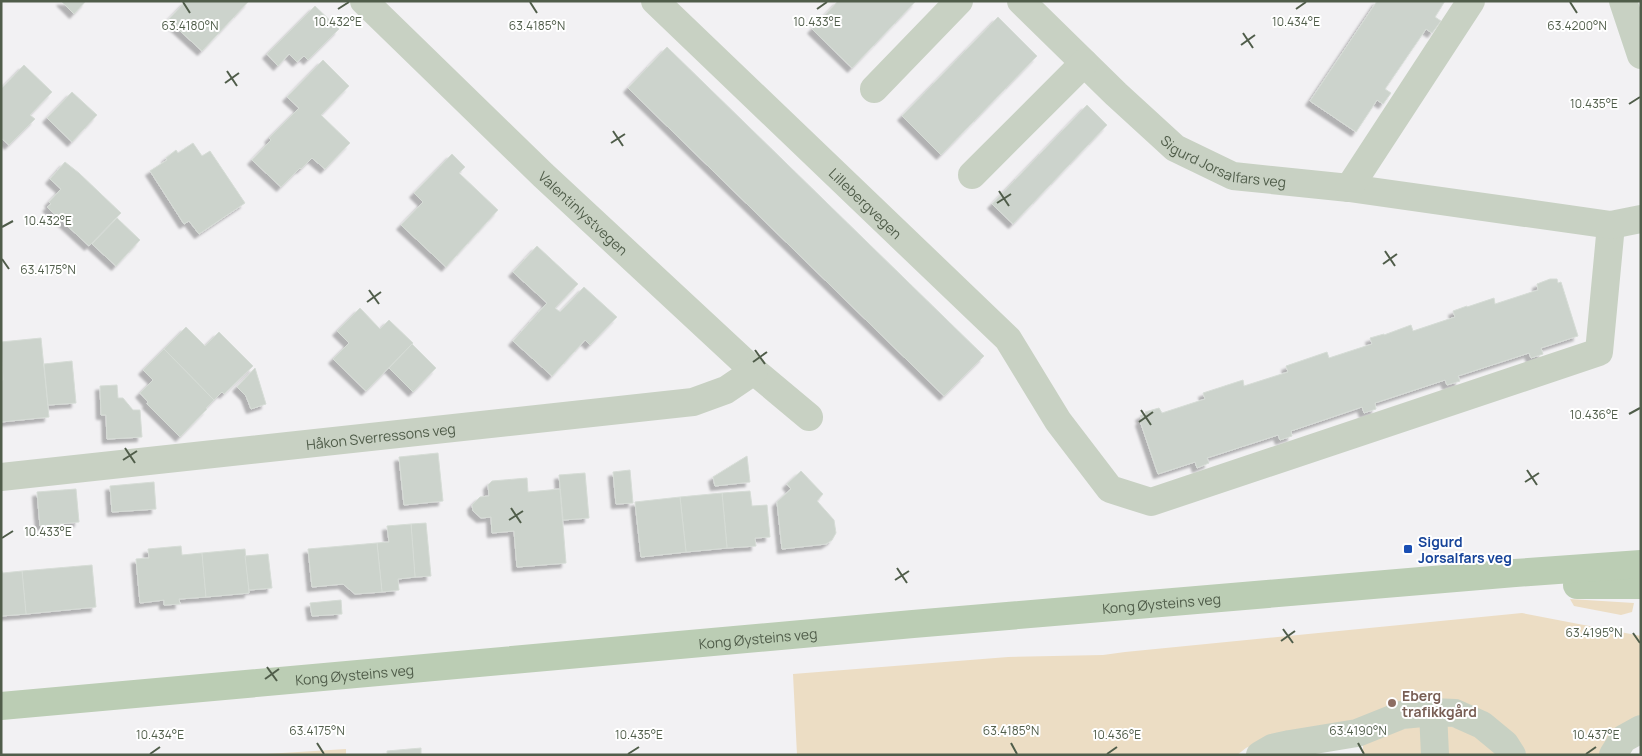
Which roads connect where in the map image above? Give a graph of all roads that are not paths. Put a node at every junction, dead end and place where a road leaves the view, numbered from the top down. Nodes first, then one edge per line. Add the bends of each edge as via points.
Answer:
1 (364, 1) edge
2 (655, 1) edge
3 (959, 1) edge
4 (1021, 1) edge
5 (1471, 1) edge
6 (1623, 1) edge
7 (1641, 55) edge
8 (1084, 63) junction
9 (874, 89) dead end
10 (972, 175) dead end
11 (1349, 188) junction
12 (1641, 219) edge
13 (1611, 225) junction
14 (754, 372) junction
15 (809, 417) dead end
16 (1, 477) edge
17 (1641, 564) edge
18 (1515, 573) junction
19 (1641, 585) edge
20 (1, 706) edge
21 (1432, 712) junction
22 (1641, 730) edge
23 (1358, 744) edge
24 (1260, 755) edge
25 (1435, 755) edge
26 (1512, 755) edge
27 (1613, 755) edge

1 - 14 street, Valentinlystvegen via 543,175
2 - 13 street, Lillebergvegen via 1008,339 1058,421 1110,489 1151,502 1599,352
3 - 9 street
4 - 8 street
5 - 11 street
6 - 7 street
8 - 10 street
8 - 11 street, Sigurd Jorsalfars veg via 1174,148 1233,176
11 - 13 street, Sigurd Jorsalfars veg
12 - 13 street, Sigurd Jorsalfars veg
14 - 15 street, Valentinlystvegen
14 - 16 street, Håkon Sverressons veg via 726,390 693,402
17 - 18 main road, Kong Øysteins veg
18 - 19 main road, Kong Øysteins veg via 1568,584
18 - 20 main road, Kong Øysteins veg
21 - 23 street via 1402,715
21 - 25 street
21 - 26 street via 1455,713 1482,725
22 - 27 street via 1623,739
23 - 24 street via 1290,744

